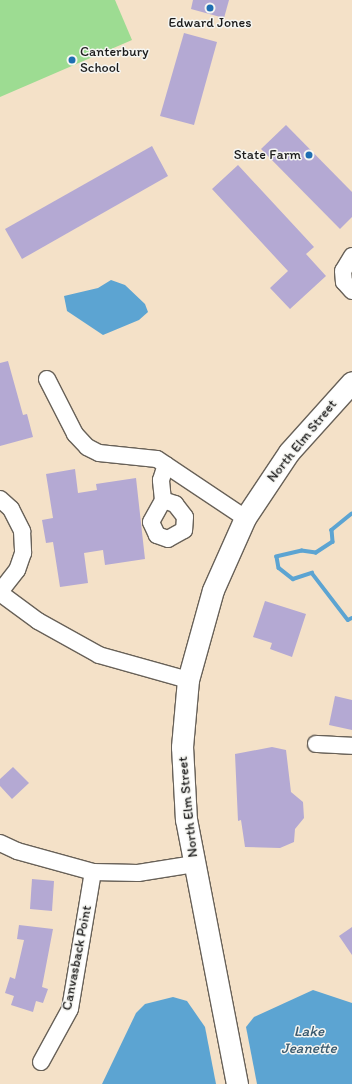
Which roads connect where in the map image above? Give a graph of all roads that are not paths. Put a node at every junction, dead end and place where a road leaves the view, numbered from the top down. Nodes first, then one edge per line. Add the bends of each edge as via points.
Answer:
1 (352, 256) edge
2 (352, 291) edge
3 (47, 379) dead end
4 (352, 382) edge
5 (166, 465) junction
6 (0, 499) edge
7 (164, 500) dead end
8 (245, 518) junction
9 (0, 592) edge
10 (188, 680) junction
11 (316, 744) dead end
12 (352, 746) edge
13 (0, 843) edge
14 (194, 864) junction
15 (93, 872) junction
16 (41, 1062) dead end
17 (237, 1084) edge

1 - 2 street via 343,271 344,282
3 - 5 street via 76,434 87,447 99,453 157,459
4 - 8 main road, North Elm Street via 289,452
5 - 7 street via 161,480
5 - 8 street
6 - 9 street via 11,509 22,531 22,553 17,570
8 - 10 main road, North Elm Street via 208,604
9 - 10 street via 38,622 99,655 151,673
10 - 14 main road, North Elm Street via 182,781
11 - 12 street
13 - 15 street via 30,856
14 - 15 street via 138,873
14 - 17 main road, North Elm Street
15 - 16 street, Canvasback Point via 70,1009

